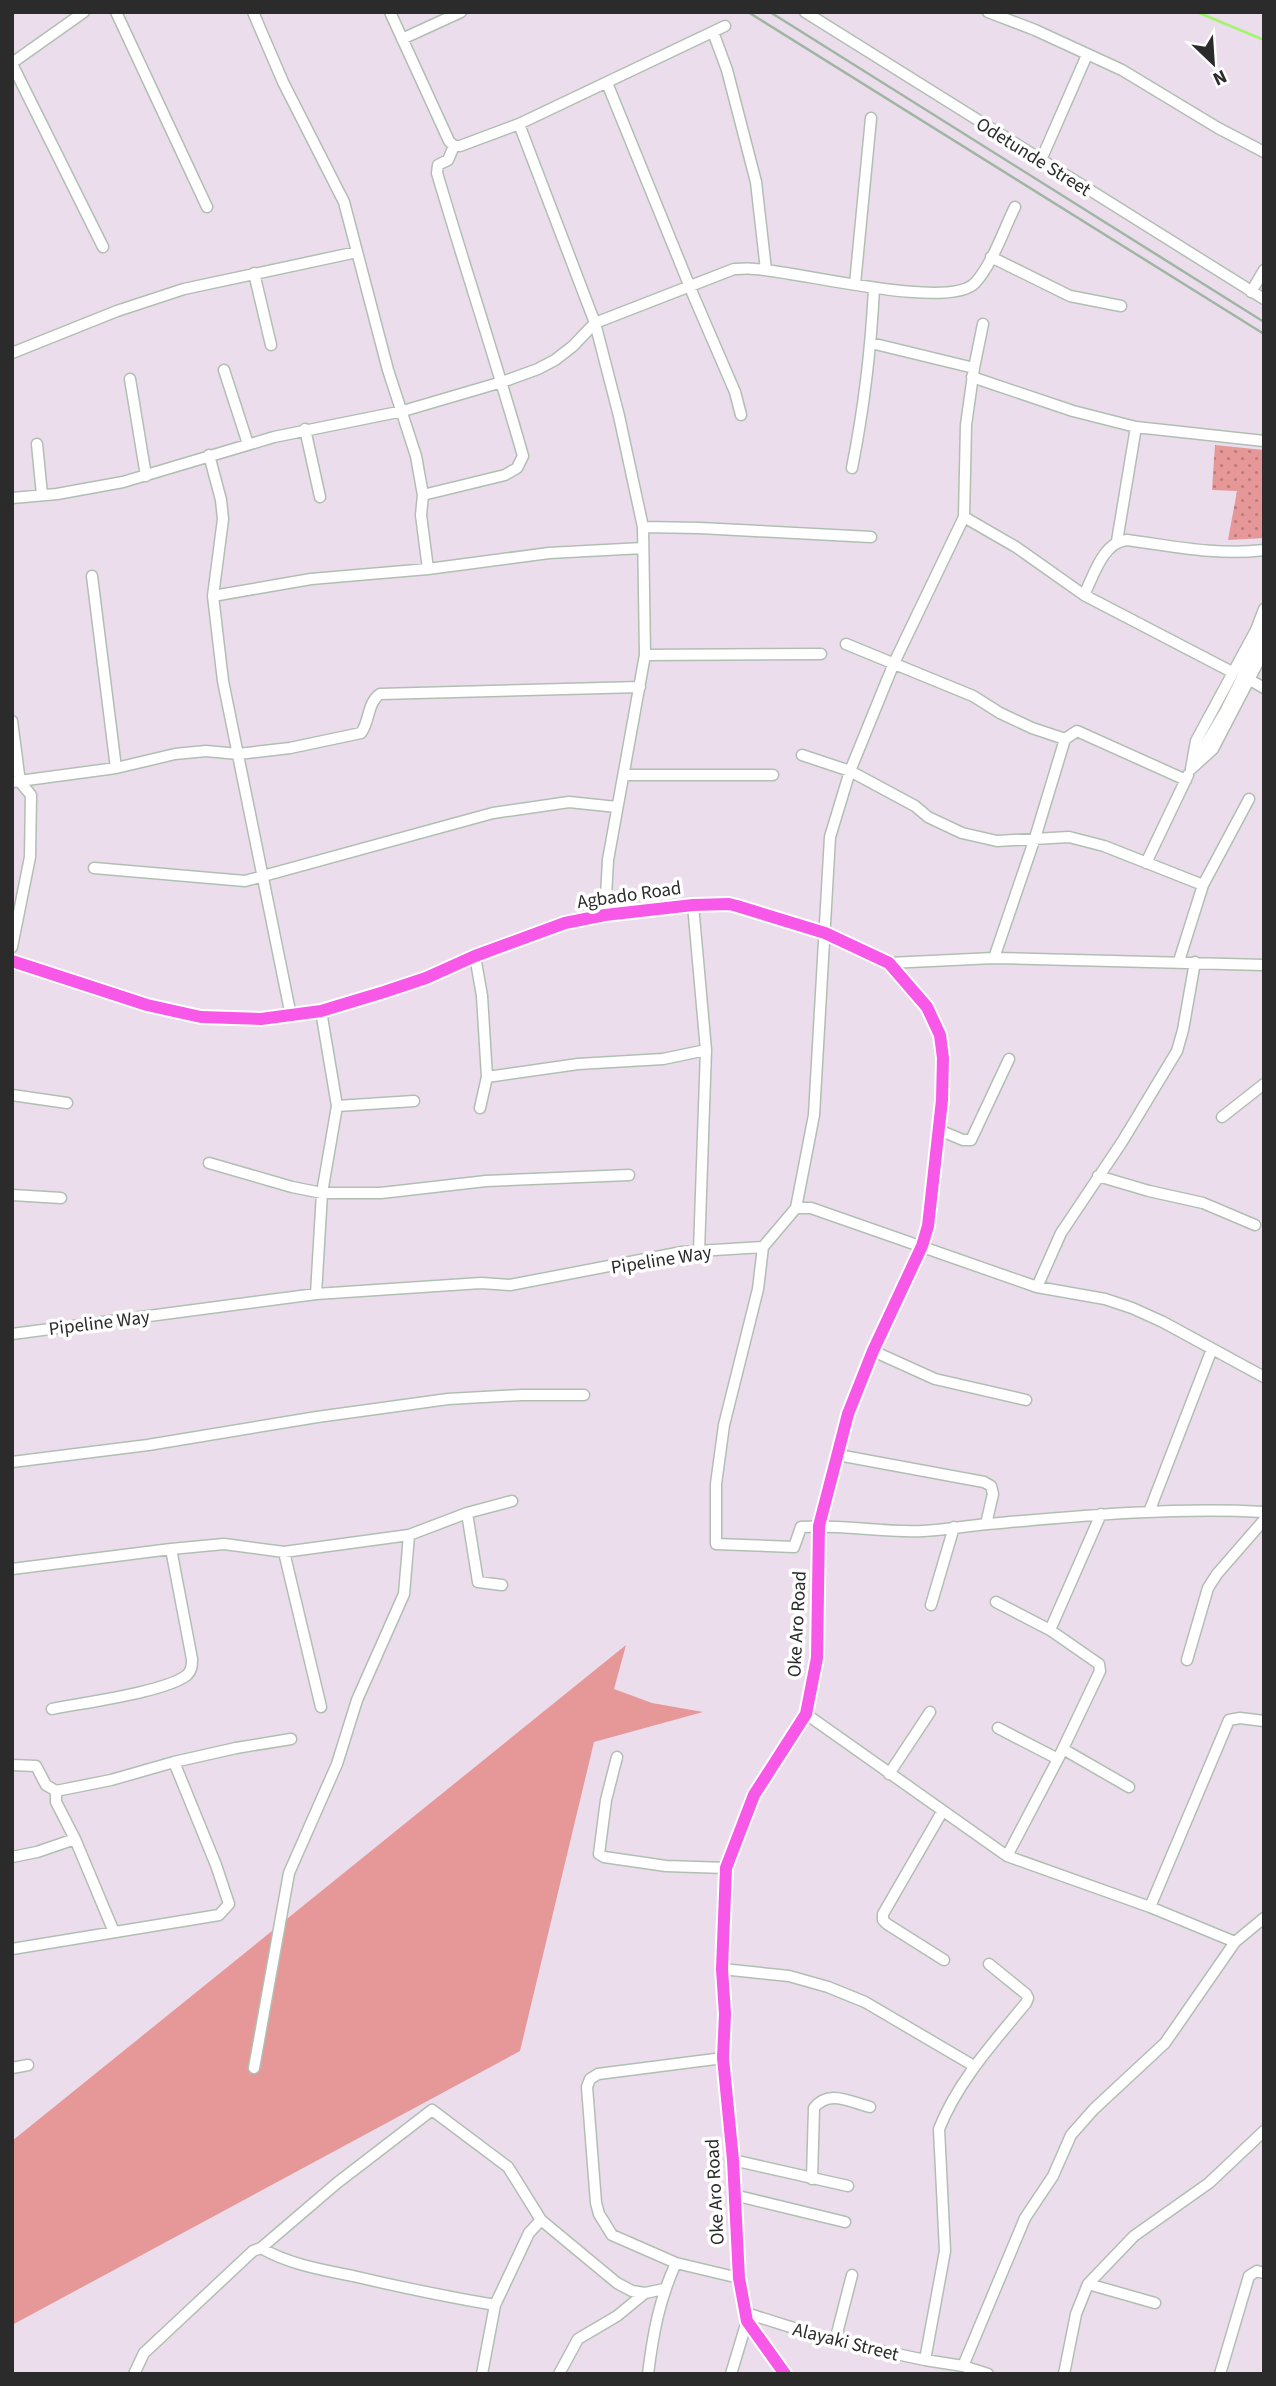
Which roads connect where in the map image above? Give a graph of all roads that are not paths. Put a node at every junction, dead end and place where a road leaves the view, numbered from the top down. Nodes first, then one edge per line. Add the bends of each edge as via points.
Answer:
1 (116, 12) edge
2 (253, 12) edge
3 (390, 12) edge
4 (461, 12) edge
5 (805, 12) edge
6 (988, 12) edge
7 (83, 13) edge
8 (726, 26) dead end
9 (713, 32) junction
10 (402, 39) junction
11 (1087, 55) junction
12 (12, 63) edge
13 (607, 83) junction
14 (871, 118) dead end
15 (519, 124) junction
16 (454, 146) junction
17 (1264, 152) edge
18 (1041, 160) junction
19 (207, 207) dead end
20 (1015, 207) dead end
21 (103, 247) dead end
22 (357, 252) junction
23 (991, 257) junction
24 (766, 270) junction
25 (1264, 270) edge
26 (254, 273) junction
27 (855, 284) junction
28 (690, 285) junction
29 (874, 288) junction
30 (1251, 292) junction
31 (1264, 299) edge
32 (1121, 306) dead end
33 (595, 323) junction
34 (983, 324) dead end
35 (871, 343) junction
36 (271, 345) dead end
37 (12, 353) edge
38 (224, 370) dead end
39 (973, 373) junction
40 (131, 379) dead end
41 (502, 382) junction
42 (403, 411) junction
43 (741, 415) dead end
44 (1136, 427) junction
45 (305, 429) junction
46 (1264, 441) edge
47 (37, 444) dead end
48 (248, 444) junction
49 (209, 455) junction
50 (852, 468) dead end
51 (146, 475) junction
52 (42, 495) junction
53 (423, 495) junction
54 (320, 497) dead end
55 (12, 498) edge
56 (964, 517) junction
57 (643, 527) junction
58 (871, 537) dead end
59 (1117, 541) junction
60 (643, 548) junction
61 (1264, 550) edge
62 (428, 569) junction
63 (92, 576) dead end
64 (1084, 595) junction
65 (213, 596) junction
66 (1264, 610) edge
67 (1264, 633) edge
68 (846, 644) dead end
69 (1264, 651) edge
70 (821, 654) dead end
71 (645, 655) junction
72 (894, 663) junction
73 (1232, 672) junction
74 (1250, 680) junction
75 (640, 687) junction
76 (1264, 688) edge
77 (12, 721) edge
78 (1065, 739) junction
79 (238, 754) junction
80 (802, 755) dead end
81 (116, 768) junction
82 (1191, 769) junction
83 (850, 771) junction
84 (624, 775) junction
85 (773, 775) dead end
86 (1186, 780) junction
87 (16, 782) edge
88 (1249, 799) dead end
89 (617, 807) junction
90 (1035, 838) junction
91 (1146, 863) junction
92 (94, 868) dead end
93 (262, 877) junction
94 (1203, 885) junction
95 (692, 905) junction
96 (606, 915) junction
97 (825, 933) junction
98 (12, 947) edge
99 (475, 956) junction
100 (994, 958) junction
101 (12, 961) edge
102 (1179, 961) junction
103 (1195, 962) junction
104 (889, 963) junction
105 (1264, 965) edge
106 (321, 1011) junction
107 (291, 1016) junction
108 (706, 1051) junction
109 (1009, 1059) dead end
110 (487, 1077) junction
111 (1264, 1084) edge
112 (12, 1095) edge
113 (414, 1101) dead end
114 (67, 1103) dead end
115 (337, 1106) junction
116 (480, 1108) dead end
117 (1222, 1117) dead end
118 (939, 1130) junction
119 (209, 1163) dead end
120 (629, 1175) dead end
121 (1098, 1176) junction
122 (322, 1193) junction
123 (12, 1195) edge
124 (61, 1199) dead end
125 (796, 1209) junction
126 (1255, 1225) dead end
127 (922, 1246) junction
128 (763, 1247) junction
129 (699, 1251) junction
130 (1037, 1287) junction
131 (316, 1294) junction
132 (12, 1334) edge
133 (1212, 1349) junction
134 (873, 1352) junction
135 (1264, 1377) edge
136 (584, 1395) dead end
137 (1026, 1400) dead end
138 (838, 1455) junction
139 (12, 1462) edge
140 (512, 1501) dead end
141 (1149, 1512) junction
142 (1264, 1512) edge
143 (467, 1513) junction
144 (1101, 1514) junction
145 (1264, 1520) edge
146 (986, 1524) junction
147 (819, 1526) junction
148 (954, 1527) junction
149 (409, 1535) junction
150 (171, 1549) junction
151 (284, 1552) junction
152 (12, 1569) edge
153 (502, 1585) dead end
154 (996, 1602) dead end
155 (931, 1605) dead end
156 (1050, 1630) junction
157 (1186, 1660) dead end
158 (321, 1707) dead end
159 (52, 1709) dead end
160 (929, 1712) dead end
161 (806, 1714) junction
162 (1264, 1721) edge
163 (998, 1728) dead end
164 (291, 1739) dead end
165 (1063, 1749) junction
166 (617, 1757) dead end
167 (1058, 1759) junction
168 (174, 1762) junction
169 (12, 1765) edge
170 (889, 1774) junction
171 (1129, 1787) dead end
172 (57, 1791) junction
173 (942, 1812) junction
174 (75, 1839) junction
175 (1007, 1856) junction
176 (12, 1857) edge
177 (726, 1868) junction
178 (1150, 1907) junction
179 (1264, 1918) edge
180 (114, 1932) junction
181 (1235, 1942) junction
182 (12, 1949) edge
183 (944, 1960) dead end
184 (989, 1964) dead end
185 (722, 1969) junction
186 (723, 2058) junction
187 (28, 2065) dead end
188 (974, 2066) junction
189 (12, 2068) edge
190 (254, 2068) dead end
191 (870, 2107) dead end
192 (1264, 2130) edge
193 (733, 2160) junction
194 (812, 2179) junction
195 (848, 2186) dead end
196 (734, 2195) junction
197 (541, 2220) junction
198 (845, 2222) dead end
199 (261, 2248) junction
200 (676, 2263) junction
201 (1264, 2273) edge
202 (852, 2275) dead end
203 (739, 2278) junction
204 (1088, 2284) junction
205 (664, 2289) junction
206 (645, 2293) junction
207 (1155, 2303) dead end
208 (495, 2305) junction
209 (747, 2317) junction
210 (835, 2341) junction
211 (925, 2360) junction
212 (964, 2366) junction
213 (137, 2373) edge
214 (482, 2374) edge
215 (559, 2374) edge
216 (648, 2374) edge
217 (732, 2374) edge
218 (785, 2374) edge
219 (988, 2374) edge
220 (1064, 2374) edge
221 (1220, 2374) edge

1 - 19 street
2 - 22 street via 282,82 344,202
3 - 10 street
4 - 10 street
5 - 18 street, Odetunde Street
6 - 11 street
7 - 12 street
8 - 9 street
9 - 13 street
9 - 24 street via 756,182
10 - 16 street
11 - 17 street via 1122,70
11 - 18 street
12 - 21 street
13 - 15 street
13 - 28 street
14 - 27 street
15 - 16 street
15 - 33 street
16 - 41 street via 437,173
18 - 30 street, Odetunde Street
20 - 23 street
22 - 26 street
22 - 42 street
23 - 29 street via 975,283 955,293
23 - 32 street via 1070,296
24 - 27 street
24 - 28 street via 734,270
25 - 30 street
26 - 36 street
26 - 37 street via 117,311
27 - 29 street
28 - 33 street
28 - 43 street
29 - 35 street
30 - 31 street, Odetunde Street
33 - 41 street via 555,360
33 - 57 street
34 - 39 street
35 - 39 street
35 - 50 street
38 - 48 street
39 - 44 street via 1073,411
39 - 56 street via 966,425
40 - 51 street
41 - 42 street
41 - 53 street via 523,456 517,468
42 - 45 street
42 - 53 street
44 - 46 street
44 - 59 street
45 - 48 street
45 - 54 street
47 - 52 street
48 - 49 street
49 - 51 street
49 - 65 street via 223,519
51 - 52 street
52 - 55 street
53 - 62 street
56 - 64 street
56 - 72 street
57 - 58 street
57 - 60 street
59 - 61 street via 1209,552
59 - 64 street via 1109,547
60 - 62 street via 550,553
60 - 71 street
62 - 65 street via 311,579
63 - 81 street
64 - 73 street
65 - 79 street
66 - 73 street
67 - 82 street
68 - 72 street
69 - 74 street
70 - 71 street
71 - 75 street
72 - 78 street
72 - 83 street
73 - 82 street via 1196,741
74 - 76 street
74 - 82 street via 1213,749
75 - 79 street via 380,694 362,733
75 - 84 street
77 - 87 street
78 - 86 street via 1077,731 1083,733
78 - 90 street
79 - 81 street via 175,754
79 - 93 street
80 - 83 street
81 - 87 street
82 - 86 street
83 - 90 street via 962,833 997,841
83 - 97 street via 830,837
84 - 85 street
84 - 89 street
86 - 91 street
87 - 98 street via 31,795 30,857
88 - 94 street
89 - 93 street via 569,802 493,813
89 - 96 street via 608,860
90 - 91 street via 1069,837
90 - 100 street
91 - 94 street
92 - 93 street via 236,881
93 - 107 street
94 - 102 street
95 - 96 main road, Agbado Road
95 - 97 main road, Agbado Road via 729,904
95 - 108 street
96 - 99 main road, Agbado Road via 565,923
97 - 104 main road, Agbado Road
97 - 125 street via 814,1115
99 - 106 main road, Agbado Road via 426,978
99 - 110 street
100 - 102 street, Agbado Road
100 - 104 street, Agbado Road
101 - 107 main road, Agbado Road via 147,1005 201,1017
102 - 103 street, Agbado Road
103 - 105 street, Agbado Road
103 - 121 street via 1177,1051
104 - 118 main road, Oke Aro Road via 927,1007 940,1035
106 - 107 main road, Agbado Road
106 - 115 street
108 - 110 street
108 - 129 street
109 - 118 street via 971,1140
110 - 116 street
111 - 117 street
112 - 114 street
113 - 115 street
115 - 122 street
118 - 127 main road, Oke Aro Road
119 - 122 street
120 - 122 street
121 - 126 street via 1203,1203
121 - 130 street via 1061,1233
122 - 131 street
123 - 124 street
125 - 127 street via 819,1210
125 - 128 street
127 - 130 street
127 - 134 main road, Oke Aro Road
128 - 129 street, Pipeline Way
128 - 147 street via 758,1289 724,1424 716,1484 716,1544 794,1547 801,1527
129 - 131 street, Pipeline Way via 510,1285
130 - 133 street via 1132,1308
131 - 132 street, Pipeline Way
133 - 135 street
133 - 141 street
134 - 137 street via 935,1379
134 - 138 main road, Oke Aro Road via 848,1414
136 - 139 street via 448,1399
138 - 146 street via 984,1482 993,1494
138 - 147 main road, Oke Aro Road
140 - 143 street
141 - 142 street
141 - 144 street
143 - 149 street
143 - 153 street via 476,1578 482,1584
144 - 146 street
144 - 156 street
145 - 157 street via 1208,1588
146 - 148 street
147 - 148 street via 893,1532
147 - 161 main road, Oke Aro Road via 817,1658
148 - 155 street
149 - 151 street
149 - 190 street via 404,1594 289,1873
150 - 151 street via 224,1545
150 - 152 street
150 - 159 street via 191,1670 170,1683
151 - 158 street
154 - 156 street
156 - 165 street via 1099,1664 1100,1671
160 - 170 street
161 - 170 street
161 - 177 main road, Oke Aro Road via 754,1795
162 - 178 street via 1229,1720
163 - 167 street
164 - 168 street
165 - 167 street
165 - 171 street
166 - 177 street via 599,1854 666,1866
167 - 175 street
168 - 172 street
168 - 180 street via 229,1904 219,1915
169 - 172 street via 36,1766 46,1785
170 - 173 street
172 - 174 street via 57,1802
173 - 175 street
173 - 183 street via 883,1920
174 - 176 street
174 - 180 street
175 - 178 street
177 - 185 main road, Oke Aro Road
178 - 181 street
179 - 181 street
180 - 182 street
181 - 212 street via 1165,2043 1071,2135 1025,2218
184 - 188 street via 1028,1998
185 - 186 main road, Oke Aro Road
185 - 188 street via 789,1976 828,1987 865,2002
186 - 193 main road, Oke Aro Road
186 - 200 street via 597,2074 587,2087 599,2214 612,2235
187 - 189 street
188 - 211 street via 939,2129 945,2251
191 - 194 street via 831,2097 821,2099 814,2108
192 - 204 street via 1209,2183 1134,2236
193 - 194 street
193 - 196 main road, Oke Aro Road
194 - 195 street
196 - 198 street
196 - 203 main road, Oke Aro Road
197 - 199 street via 508,2167 432,2110
197 - 206 street via 617,2283
197 - 208 street via 529,2233
199 - 208 street via 330,2271
199 - 213 street via 144,2353
200 - 203 street
200 - 205 street
201 - 221 street via 1249,2276
202 - 210 street
203 - 209 main road, Oke Aro Road
204 - 207 street
204 - 220 street via 1076,2314
205 - 206 street
205 - 216 street
206 - 215 street via 578,2339
208 - 214 street
209 - 210 street, Alayaki Street
209 - 217 street
209 - 218 main road, Oke Aro Road
210 - 211 street, Alayaki Street
211 - 212 street, Alayaki Street
212 - 219 street, Alayaki Street

